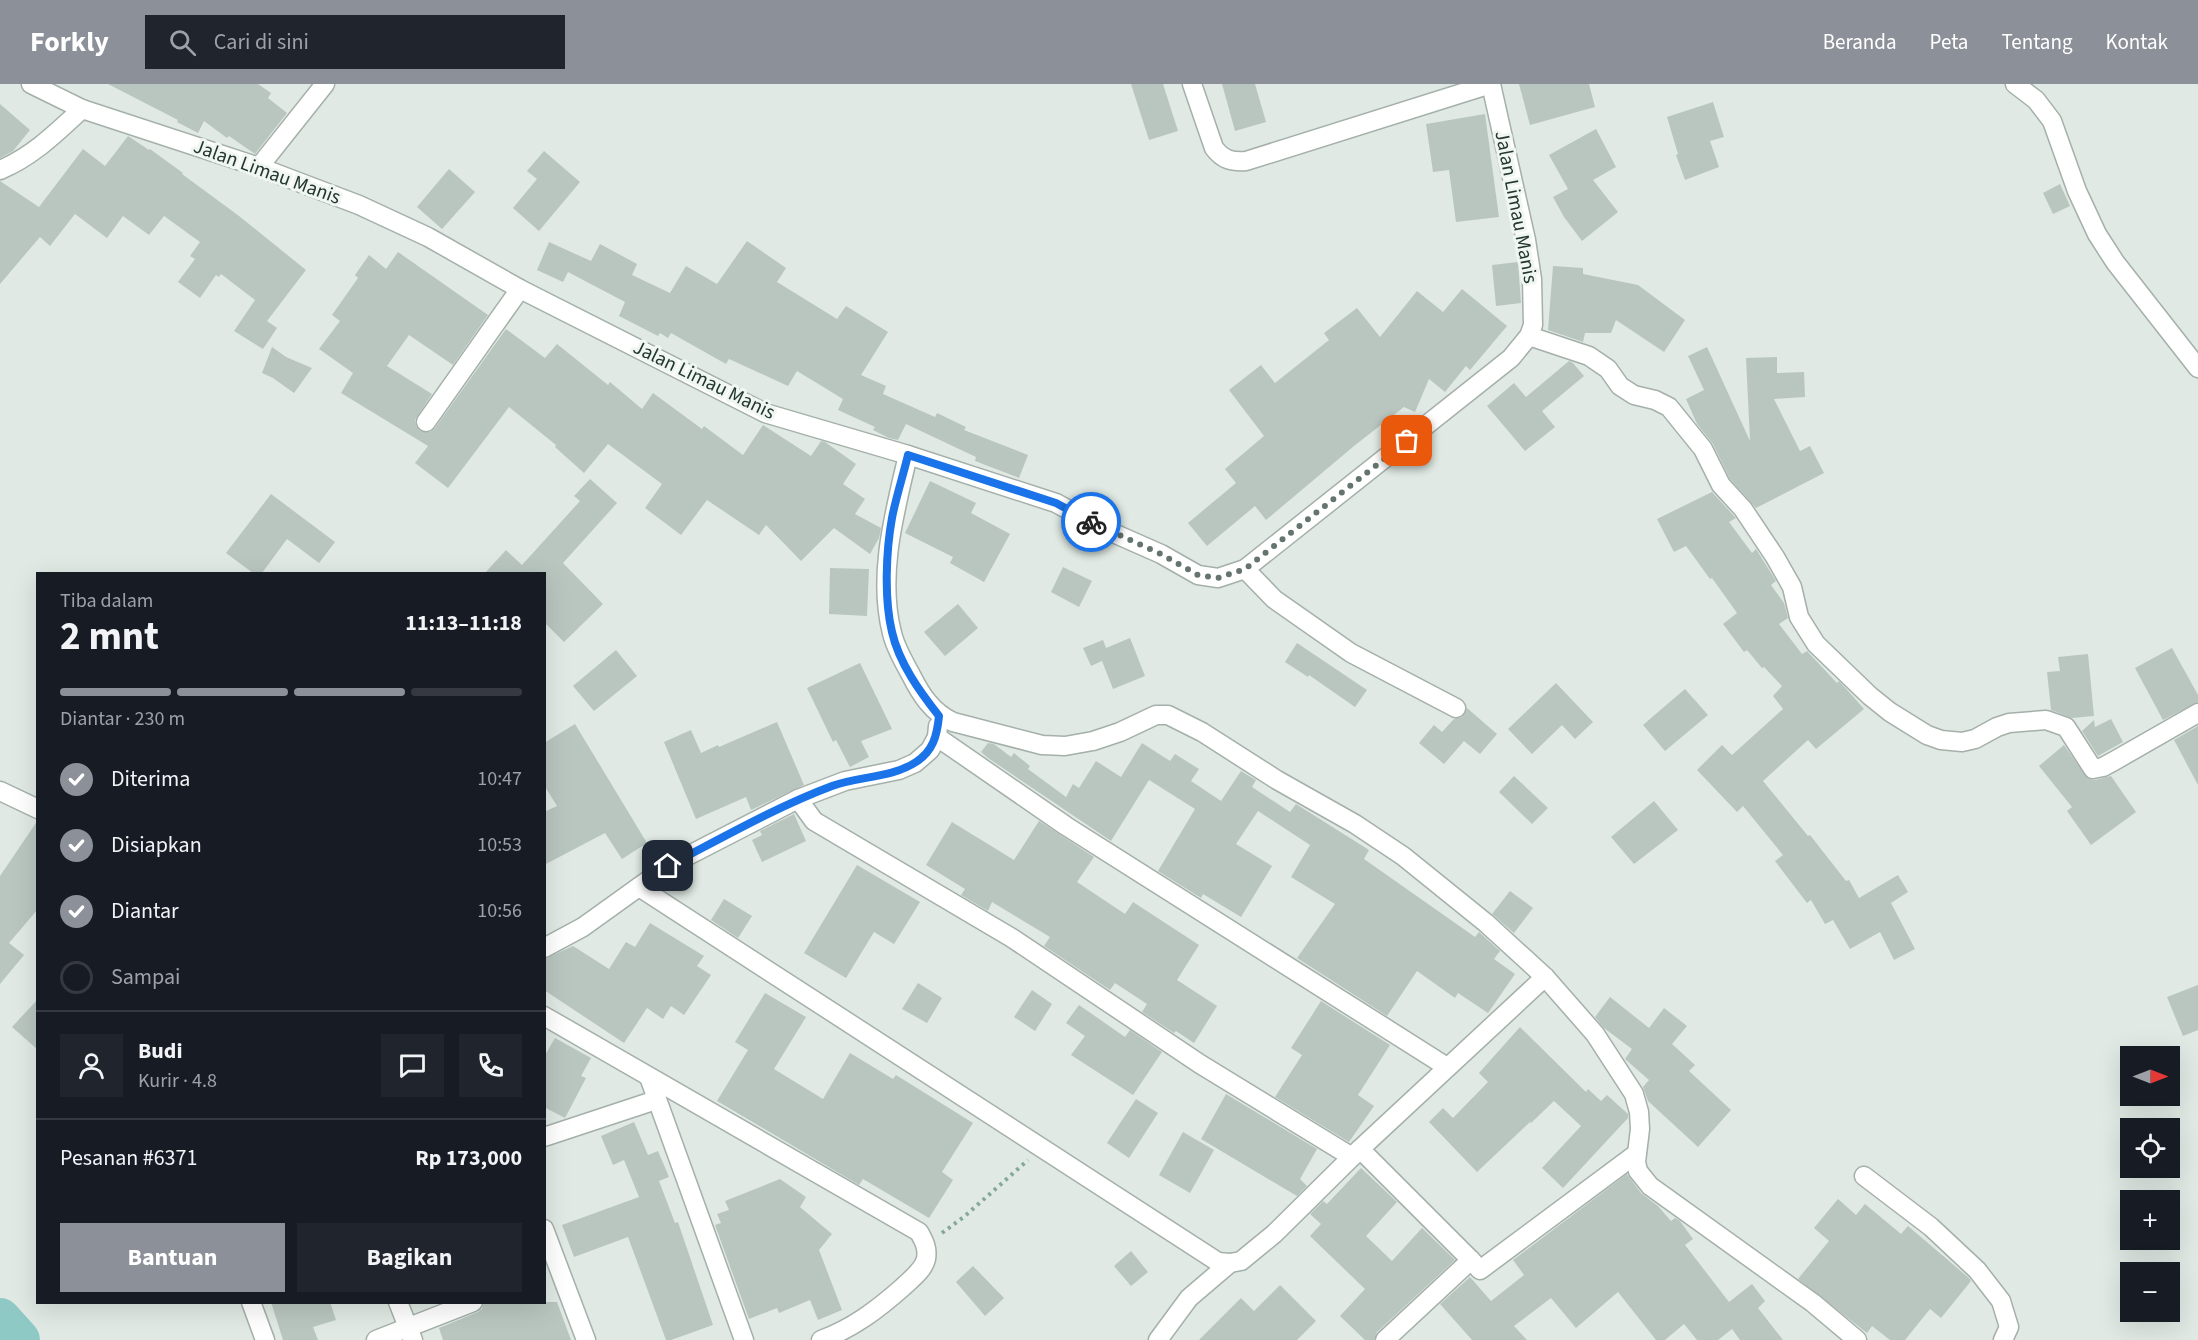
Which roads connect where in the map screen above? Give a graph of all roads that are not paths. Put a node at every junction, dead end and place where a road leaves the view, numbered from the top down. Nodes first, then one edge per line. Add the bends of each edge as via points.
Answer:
1 (30, 84) edge
2 (325, 84) edge
3 (1192, 84) edge
4 (1491, 84) edge
5 (2015, 84) edge
6 (82, 109) junction
7 (259, 167) junction
8 (0, 170) edge
9 (520, 289) junction
10 (1529, 336) junction
11 (2198, 368) edge
12 (426, 422) dead end
13 (908, 455) junction
14 (1245, 569) junction
15 (1456, 708) dead end
16 (2198, 713) edge
17 (939, 716) junction
18 (937, 737) junction
19 (0, 792) edge
20 (798, 799) junction
21 (36, 808) edge
22 (639, 887) junction
23 (546, 947) edge
24 (1545, 977) junction
25 (546, 1017) edge
26 (1447, 1067) junction
27 (649, 1077) junction
28 (656, 1100) junction
29 (546, 1136) edge
30 (1356, 1153) junction
31 (1636, 1154) junction
32 (1864, 1176) dead end
33 (546, 1240) edge
34 (1471, 1260) junction
35 (1230, 1263) junction
36 (552, 1272) edge
37 (252, 1304) edge
38 (400, 1304) edge
39 (469, 1304) edge
40 (410, 1333) edge
41 (265, 1340) edge
42 (376, 1340) edge
43 (586, 1340) edge
44 (744, 1340) edge
45 (821, 1340) edge
46 (1158, 1340) edge
47 (1385, 1340) edge
48 (1857, 1340) edge
49 (2003, 1340) edge

1 - 6 street, Jalan Limau Manis
2 - 7 street
3 - 4 street via 1214,148 1232,162 1246,161
4 - 10 street, Jalan Limau Manis via 1532,279 1533,325
5 - 11 street via 2036,100 2052,121 2076,191 2115,262
6 - 7 street, Jalan Limau Manis
6 - 8 street via 43,146
7 - 9 street, Jalan Limau Manis via 369,209
9 - 12 street
9 - 13 street, Jalan Limau Manis via 765,413
10 - 14 street, Jalan Limau Manis via 1511,358
10 - 16 street via 1589,356 1634,395 1669,406 1703,449 1721,485 1775,556 1791,587 1799,617 1816,644 1870,696 1928,735 1962,742 2009,723 2046,720 2066,727 2093,769
13 - 14 street, Jalan Limau Manis via 1056,503 1198,575 1218,578
13 - 17 street via 892,519 887,597 892,633 904,662
14 - 15 street via 1274,599 1351,653
17 - 18 street
17 - 24 street via 1042,746 1093,741 1156,715 1178,719 1403,856
18 - 20 street via 930,750 915,763 845,781
18 - 26 street via 1066,826
19 - 21 street
20 - 22 street via 668,866
20 - 30 street via 814,821 1012,938 1200,1064
22 - 23 street via 583,927
22 - 35 street via 1114,1197 1218,1262
24 - 26 street
24 - 31 street via 1595,1034 1634,1094 1640,1112
25 - 27 street
26 - 30 street
27 - 28 street
27 - 45 street via 919,1232 926,1244 926,1258 920,1271 870,1315
28 - 29 street
28 - 44 street
30 - 34 street
30 - 35 street via 1274,1234 1241,1261
31 - 34 street via 1480,1270
31 - 48 street via 1638,1171 1650,1186 1813,1303
32 - 49 street via 1931,1227 1977,1270 2001,1301 2009,1327
33 - 36 street
34 - 47 street
35 - 46 street via 1189,1298
36 - 43 street
37 - 41 street
38 - 40 street
39 - 40 street
40 - 42 street

